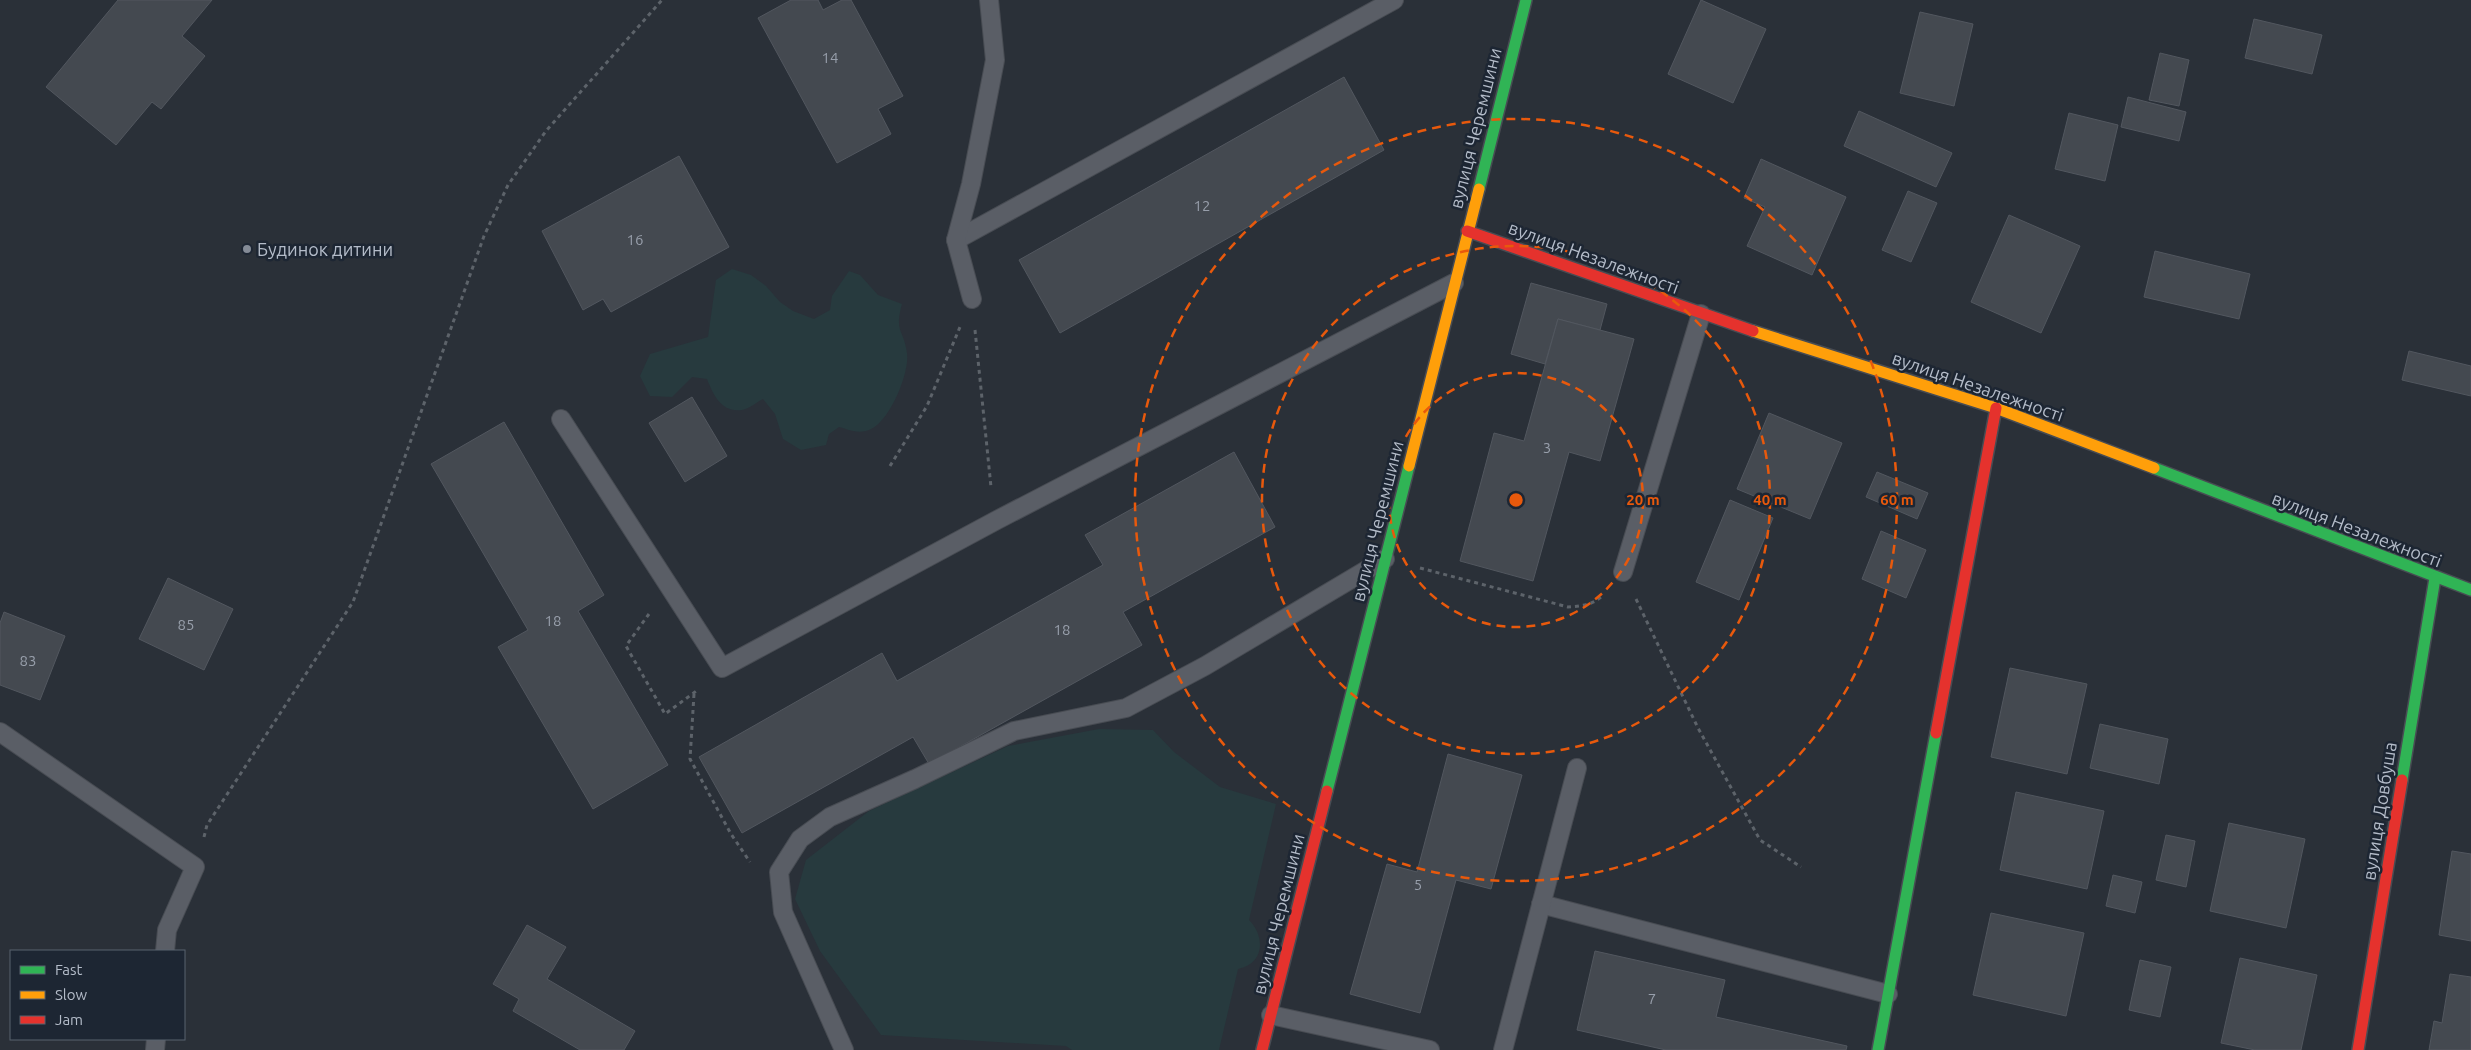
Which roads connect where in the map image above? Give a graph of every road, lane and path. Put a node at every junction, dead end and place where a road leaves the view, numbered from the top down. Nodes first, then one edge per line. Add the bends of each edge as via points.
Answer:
1 (662, 0) edge
2 (989, 0) edge
3 (1394, 0) edge
4 (1526, 0) edge
5 (1467, 231) junction
6 (956, 240) junction
7 (1454, 283) junction
8 (972, 299) junction
9 (1701, 314) junction
10 (1996, 408) junction
11 (561, 419) dead end
12 (890, 466) dead end
13 (996, 520) junction
14 (1385, 559) junction
15 (1623, 572) junction
16 (2435, 578) junction
17 (668, 585) junction
18 (2471, 590) edge
19 (722, 668) junction
20 (694, 694) junction
21 (0, 732) edge
22 (1577, 768) dead end
23 (195, 867) junction
24 (1801, 867) dead end
25 (755, 868) dead end
26 (1541, 904) junction
27 (165, 950) edge
28 (1888, 994) junction
29 (1271, 1015) junction
30 (844, 1050) edge
31 (1262, 1050) edge
32 (1430, 1050) edge
33 (1503, 1050) edge
34 (1878, 1050) edge
35 (2358, 1050) edge

1 - 23 path via 546,131 508,185 484,236 353,602 207,825
2 - 6 lane via 995,60 971,184
3 - 6 lane
4 - 5 street, вулиця Черемшини
5 - 7 street, вулиця Черемшини
5 - 9 street, вулиця Незалежності
6 - 8 lane
7 - 13 lane
7 - 14 street, вулиця Черемшини
8 - 12 path via 927,406
8 - 13 path
9 - 10 street, вулиця Незалежності
9 - 15 lane
10 - 16 street, вулиця Незалежності
10 - 28 street
11 - 17 lane
13 - 19 lane
14 - 15 path via 1568,607 1598,601
14 - 29 street, вулиця Черемшини
14 - 30 lane via 1205,666 1126,708 1014,731 830,817 800,839 779,872 783,912
15 - 24 path via 1698,728 1760,840
16 - 18 street, вулиця Незалежності
16 - 35 street, вулиця Довбуша
17 - 19 lane
17 - 20 path via 626,646 665,714
19 - 20 path
20 - 25 path via 690,759 731,834
21 - 23 lane
22 - 26 lane
23 - 27 lane via 167,930
26 - 28 lane
26 - 33 lane
28 - 34 street
29 - 31 street, вулиця Черемшини
29 - 32 lane

